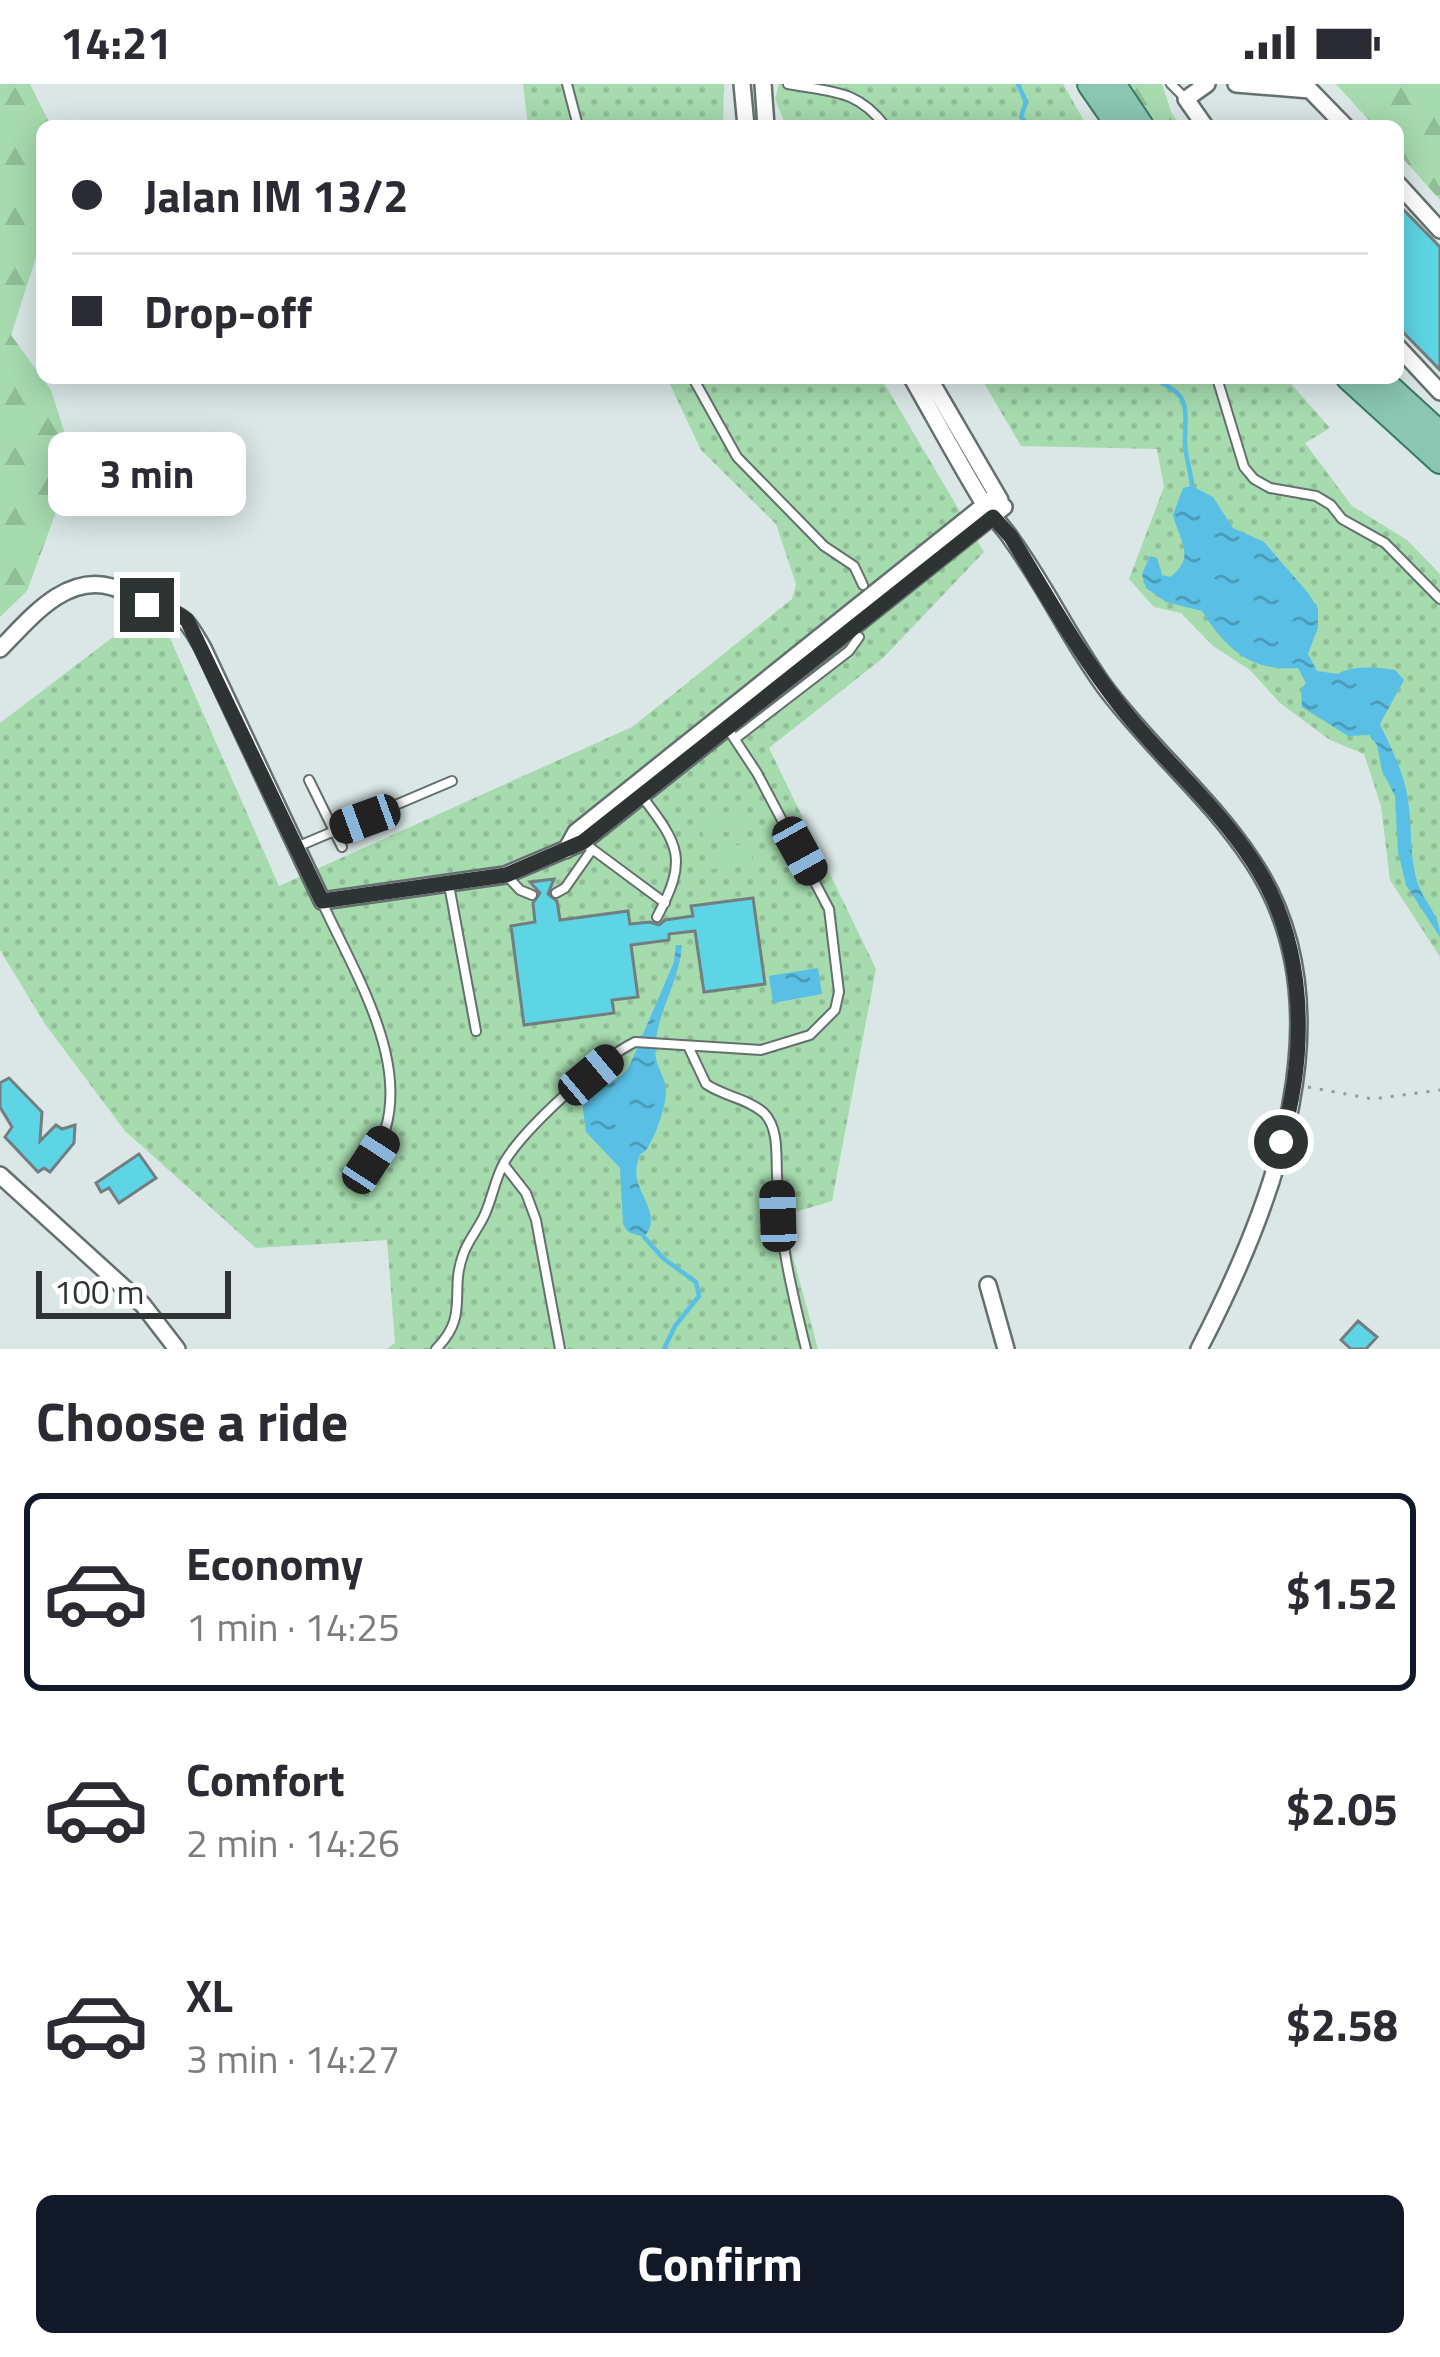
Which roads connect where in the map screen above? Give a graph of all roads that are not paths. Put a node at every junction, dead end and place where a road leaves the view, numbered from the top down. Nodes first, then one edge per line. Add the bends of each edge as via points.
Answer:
1 (567, 84) edge
2 (742, 84) edge
3 (763, 84) edge
4 (788, 84) edge
5 (1090, 84) edge
6 (1113, 84) edge
7 (1171, 84) edge
8 (1207, 84) edge
9 (1237, 84) edge
10 (1186, 99) junction
11 (576, 120) edge
12 (745, 120) edge
13 (766, 120) edge
14 (880, 120) edge
15 (1115, 120) edge
16 (1137, 120) edge
17 (1200, 120) edge
18 (1340, 120) edge
19 (1404, 191) edge
20 (1440, 230) edge
21 (1404, 353) edge
22 (696, 384) edge
23 (916, 384) edge
24 (932, 384) edge
25 (1218, 384) edge
26 (1356, 384) edge
27 (1386, 384) edge
28 (1440, 392) edge
29 (1440, 434) edge
30 (1440, 461) edge
31 (995, 506) junction
32 (863, 585) dead end
33 (1440, 599) edge
34 (860, 637) dead end
35 (0, 649) edge
36 (783, 676) junction
37 (732, 733) junction
38 (699, 742) junction
39 (309, 780) dead end
40 (452, 781) dead end
41 (638, 791) junction
42 (334, 830) junction
43 (584, 842) junction
44 (298, 847) junction
45 (342, 847) dead end
46 (506, 875) junction
47 (448, 884) junction
48 (556, 893) dead end
49 (532, 895) dead end
50 (322, 901) junction
51 (665, 903) junction
52 (657, 917) dead end
53 (476, 1031) dead end
54 (689, 1048) junction
55 (371, 1160) dead end
56 (503, 1164) junction
57 (0, 1175) edge
58 (988, 1285) dead end
59 (177, 1349) edge
60 (436, 1349) edge
61 (560, 1349) edge
62 (806, 1349) edge
63 (1006, 1349) edge
64 (1199, 1349) edge

1 - 11 lane
2 - 12 street
3 - 13 street
4 - 14 lane via 852,97
5 - 15 main road
6 - 16 main road
7 - 10 lane
8 - 10 street
9 - 18 street via 1310,90
10 - 17 street
19 - 20 street
21 - 28 street
22 - 32 lane via 737,457 854,566
23 - 31 street
24 - 31 street
25 - 33 lane via 1254,479 1330,505 1385,543
26 - 30 main road
27 - 29 main road
31 - 36 street
31 - 64 street via 1103,684 1235,837 1286,929 1299,1006 1288,1118 1259,1219
34 - 37 lane
35 - 44 street via 64,591 92,584 187,620
36 - 37 street
36 - 38 street
37 - 38 street
37 - 54 lane via 821,890 839,992 835,1010 810,1035 761,1050
38 - 41 street
39 - 42 lane
40 - 42 lane
41 - 43 street
41 - 51 lane via 674,851 676,880
42 - 44 lane
42 - 45 lane
43 - 46 street
43 - 48 lane
43 - 51 lane
44 - 50 street
46 - 47 street
46 - 49 lane
47 - 50 street
47 - 53 lane
50 - 55 lane via 373,1013 388,1072 386,1138
51 - 52 lane
54 - 56 lane via 635,1042 522,1136
54 - 62 lane via 706,1084 754,1106 776,1138 786,1274
56 - 60 lane via 461,1260 457,1322
56 - 61 lane via 536,1220
57 - 59 street via 143,1305
58 - 63 street

